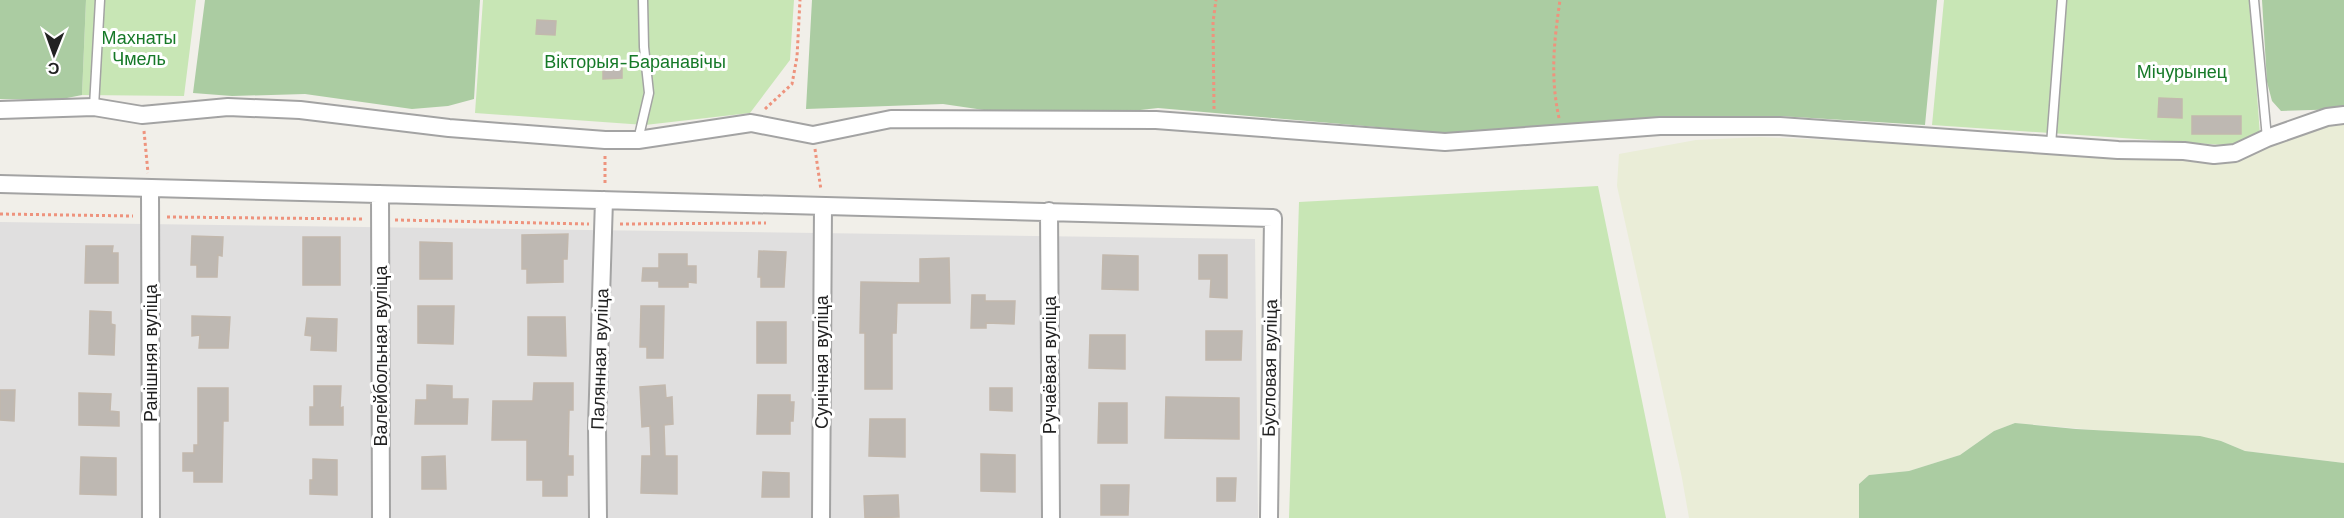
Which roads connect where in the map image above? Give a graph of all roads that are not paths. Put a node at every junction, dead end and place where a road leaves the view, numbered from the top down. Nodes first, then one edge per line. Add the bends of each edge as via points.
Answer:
1 (100, 0) edge
2 (643, 0) edge
3 (2062, 0) edge
4 (2254, 0) edge
5 (94, 107) junction
6 (0, 111) edge
7 (2344, 115) edge
8 (2267, 138) junction
9 (638, 140) junction
10 (2051, 145) junction
11 (0, 184) edge
12 (150, 189) junction
13 (380, 194) junction
14 (604, 200) junction
15 (823, 206) junction
16 (1049, 211) junction
17 (151, 518) edge
18 (381, 518) edge
19 (598, 518) edge
20 (821, 518) edge
21 (1051, 518) edge
22 (1269, 518) edge

1 - 5 lane
2 - 9 lane via 649,93
3 - 10 lane
4 - 8 lane
5 - 6 street
5 - 9 street via 142,115 228,107 288,110 470,130
7 - 8 street
8 - 10 street via 2235,153 2214,155
9 - 10 street via 751,123 813,135 891,119 1156,120 1445,142 1660,126 1780,126
11 - 12 street
12 - 13 street
12 - 17 street, Ранішняя вуліца
13 - 14 street
13 - 18 street, Валейбольная вуліца
14 - 15 street
14 - 19 street, Палянная вуліца
15 - 16 street
15 - 20 street, Сунічная вуліца
16 - 21 street, Ручаёвая вуліца
16 - 22 street, Бусловая вуліца via 1273,218

